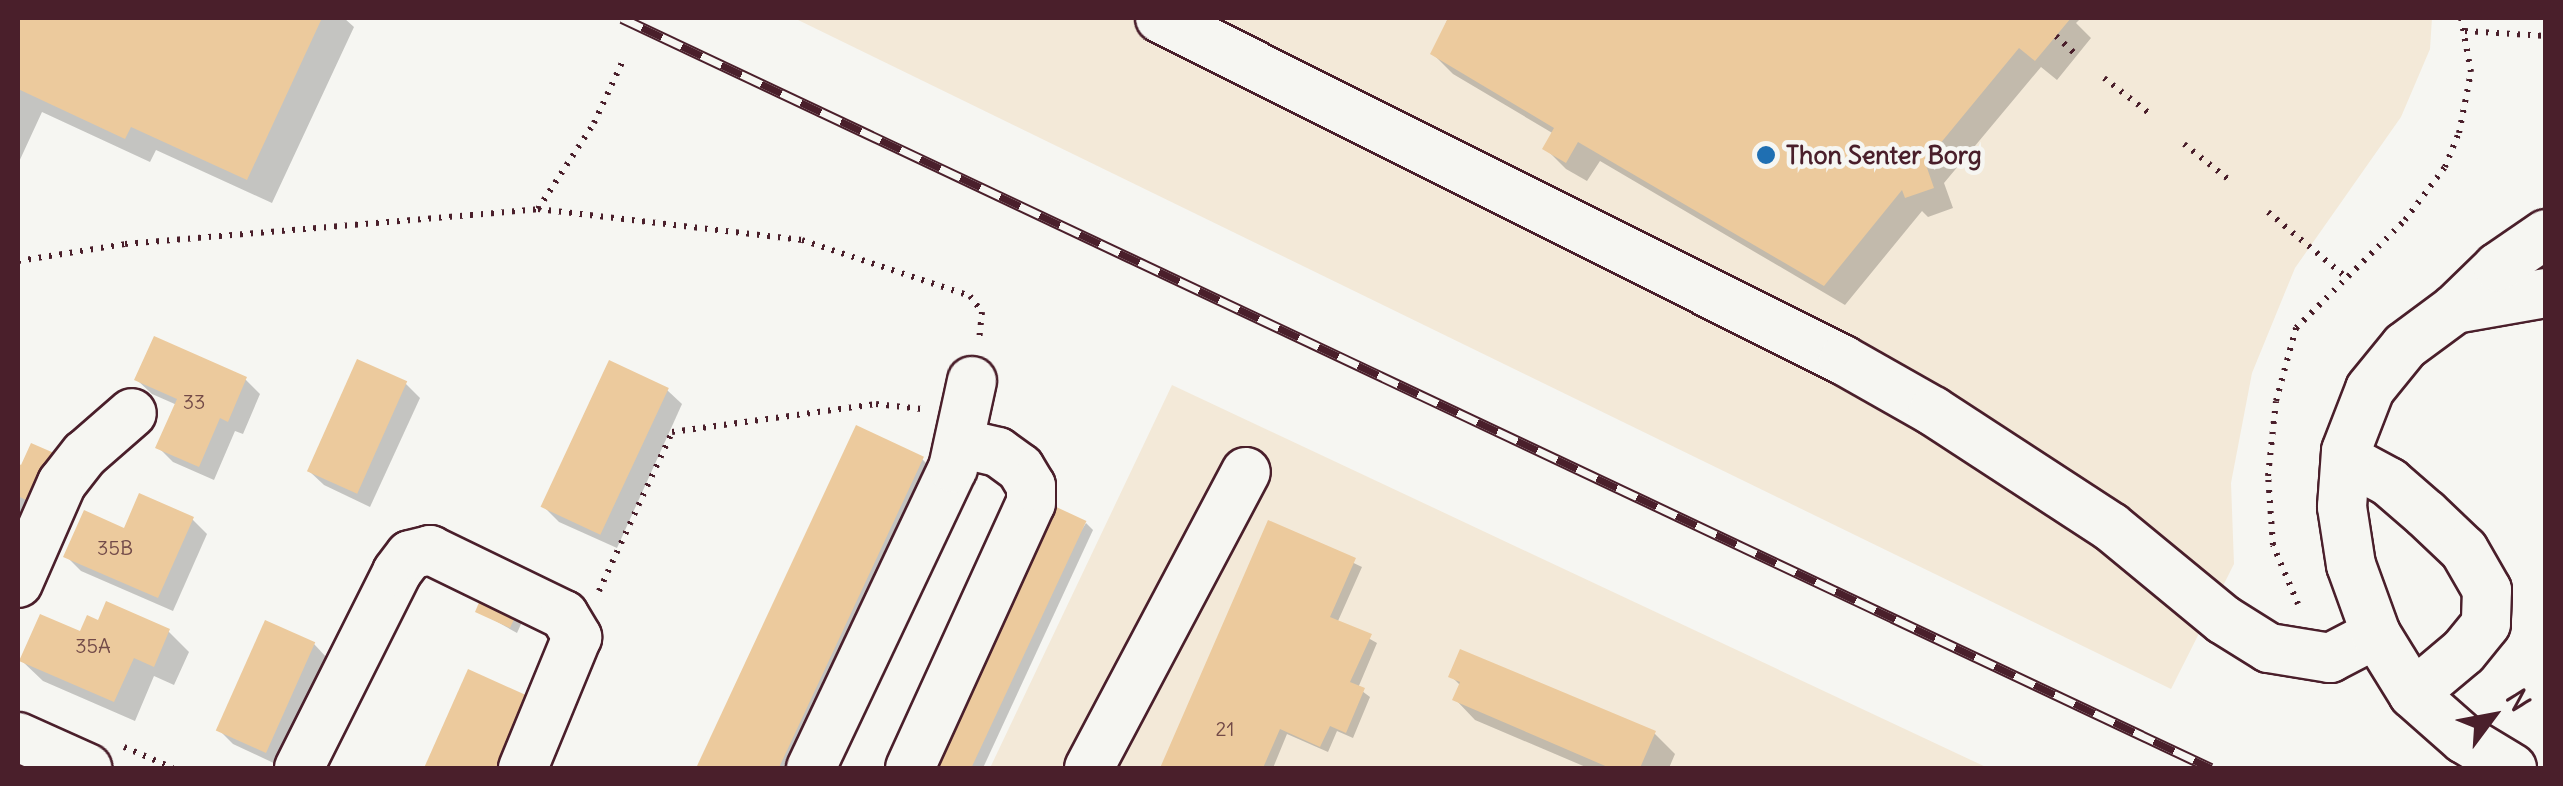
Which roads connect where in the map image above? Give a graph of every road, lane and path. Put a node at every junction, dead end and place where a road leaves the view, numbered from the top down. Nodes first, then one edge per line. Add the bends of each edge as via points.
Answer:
1 (1160, 18) edge
2 (2461, 18) edge
3 (2465, 31) junction
4 (2056, 36) dead end
5 (2546, 36) edge
6 (2074, 54) dead end
7 (624, 58) dead end
8 (2104, 78) dead end
9 (2149, 113) dead end
10 (2184, 144) dead end
11 (2228, 179) dead end
12 (538, 209) junction
13 (2268, 212) dead end
14 (2546, 234) edge
15 (18, 261) edge
16 (2347, 278) junction
17 (2546, 292) edge
18 (2456, 309) junction
19 (132, 413) dead end
20 (966, 413) junction
21 (2346, 459) junction
22 (1246, 472) dead end
23 (18, 583) edge
24 (2298, 604) dead end
25 (2376, 634) junction
26 (577, 637) junction
27 (2413, 694) junction
28 (18, 737) edge
29 (87, 768) edge
30 (299, 768) edge
31 (523, 768) edge
32 (811, 768) edge
33 (910, 768) edge
34 (1089, 768) edge
35 (2512, 768) edge

1 - 25 street via 1933,410 2111,528 2269,648 2330,658
2 - 3 path
3 - 5 path
3 - 16 path via 2471,72 2445,167 2405,220
4 - 6 path
7 - 12 path via 594,123
8 - 9 path
10 - 11 path
12 - 15 path via 125,244
12 - 20 path via 802,240 970,296 983,327 971,360
13 - 16 path
14 - 18 street via 2498,266
16 - 24 path via 2296,328 2276,401 2268,476 2273,545
17 - 18 street
18 - 21 street via 2405,346 2370,389
19 - 23 street via 62,483
20 - 26 path via 876,404 672,432
20 - 32 street via 953,468
20 - 33 street via 1020,468 1031,486 1031,503
21 - 25 street via 2342,507 2351,565
21 - 27 street via 2388,482 2464,550 2487,590 2486,624
22 - 34 street
25 - 27 street
26 - 30 street via 564,615 430,550 410,555
26 - 31 street
27 - 35 street via 2464,739
28 - 29 street

